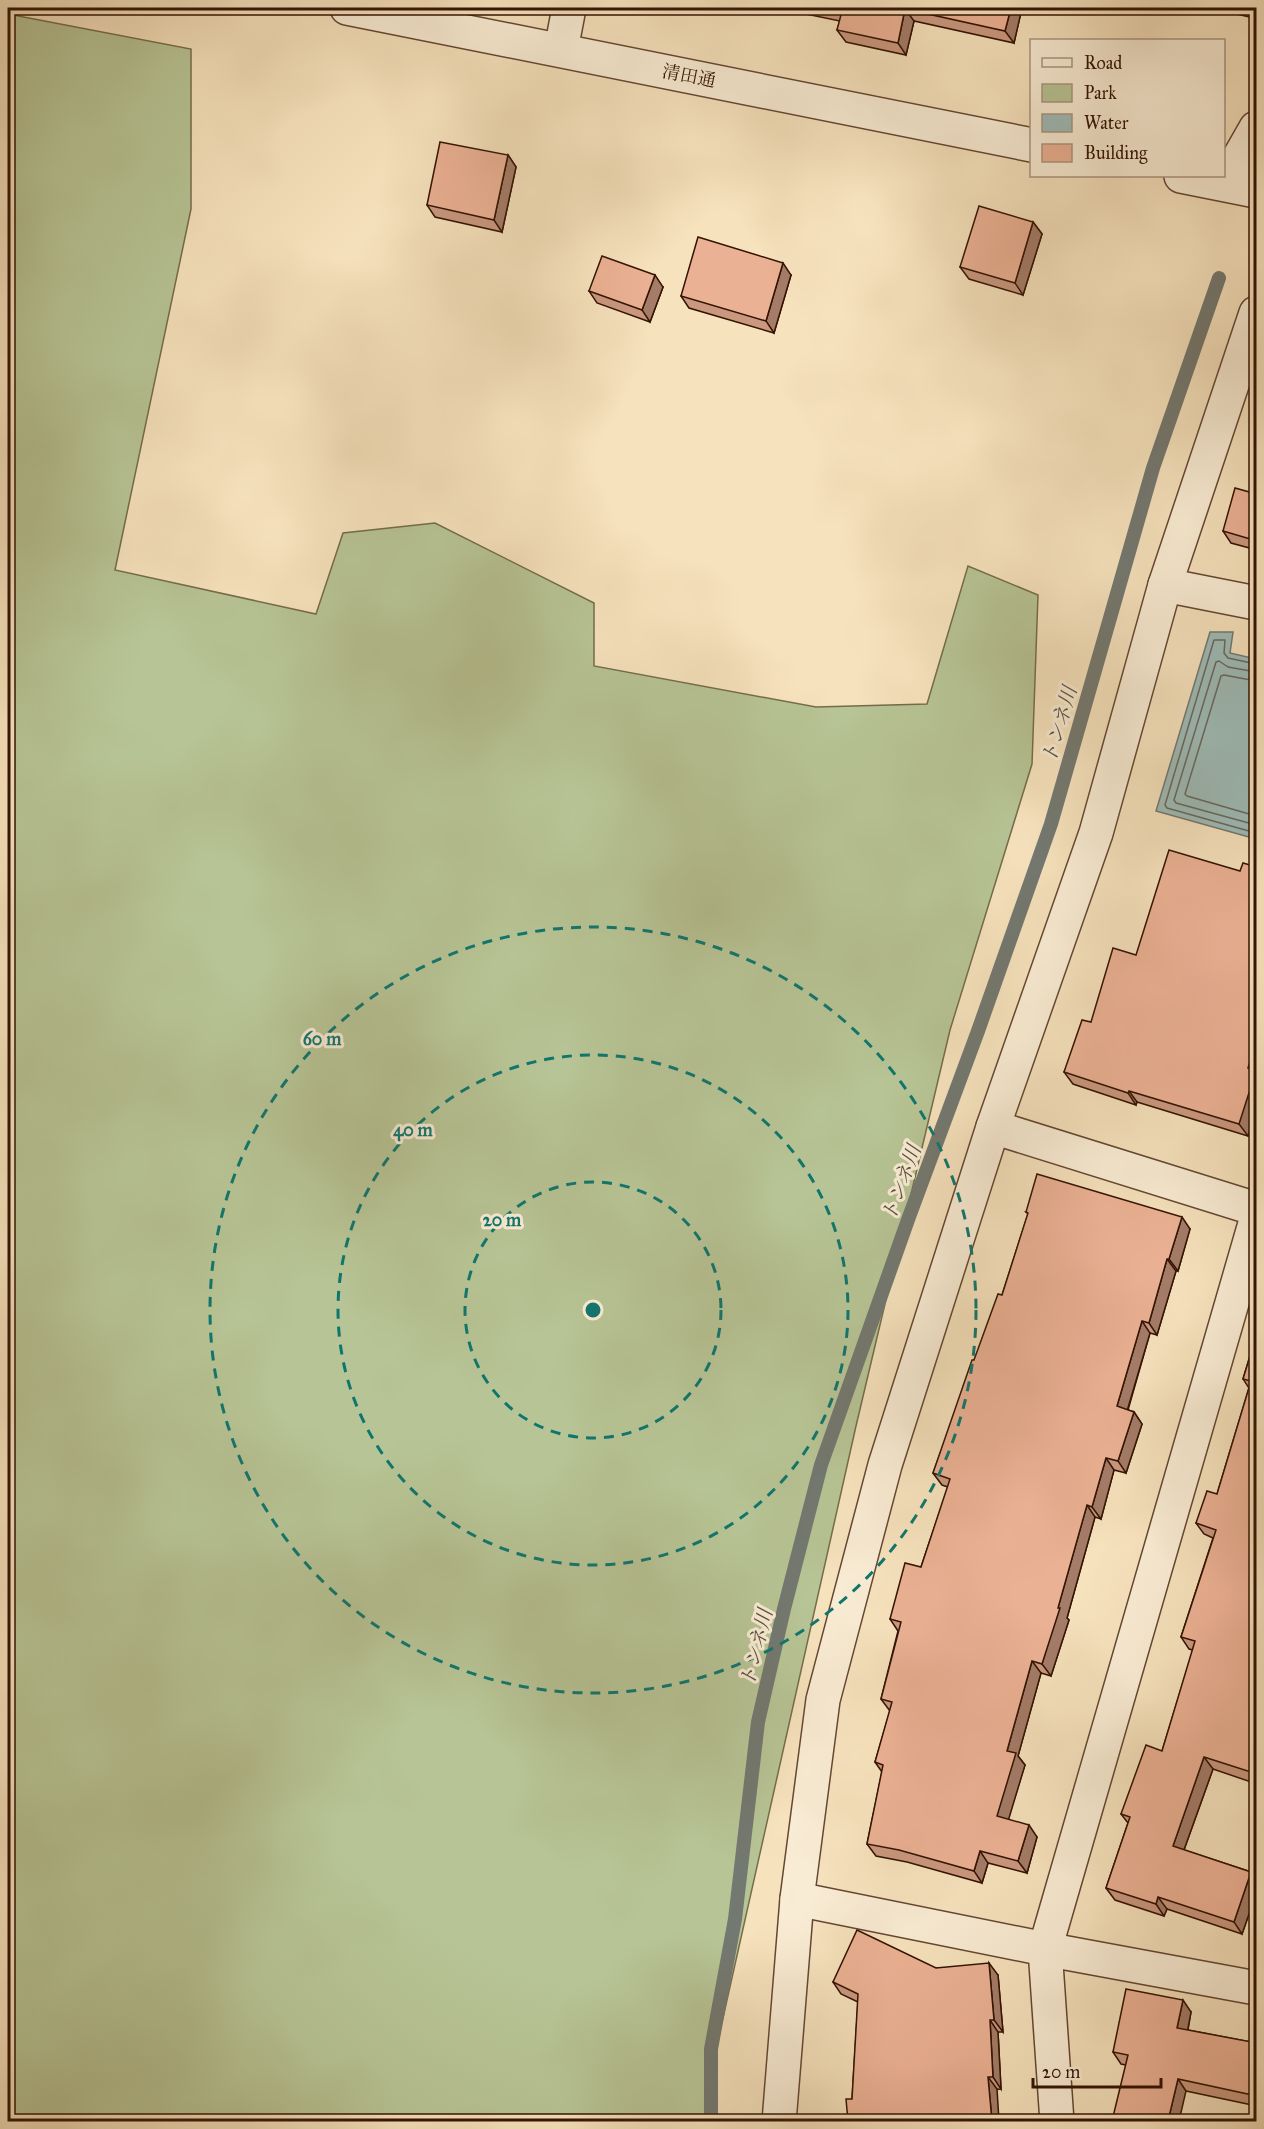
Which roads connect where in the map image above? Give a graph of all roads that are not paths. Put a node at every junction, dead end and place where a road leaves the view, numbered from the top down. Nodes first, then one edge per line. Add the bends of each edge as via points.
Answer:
1 (347, 8) edge
2 (569, 8) edge
3 (561, 50) junction
4 (1257, 128) edge
5 (1030, 145) edge
6 (1186, 177) edge
7 (1224, 184) junction
8 (1257, 191) edge
9 (1257, 313) edge
10 (1165, 585) junction
11 (1257, 603) edge
12 (993, 1127) junction
13 (1257, 1209) edge
14 (1257, 1220) edge
15 (797, 1899) junction
16 (1045, 1949) junction
17 (1257, 1988) edge
18 (779, 2121) edge
19 (1057, 2121) edge

1 - 3 street, 清田通
2 - 3 street
3 - 5 street, 清田通
4 - 7 street
6 - 7 street
7 - 8 street
9 - 10 street
10 - 11 street
10 - 12 street via 1096,833
12 - 13 street
12 - 15 street via 885,1465 826,1689
14 - 16 street
15 - 16 street
15 - 18 street
16 - 17 street
16 - 19 street

